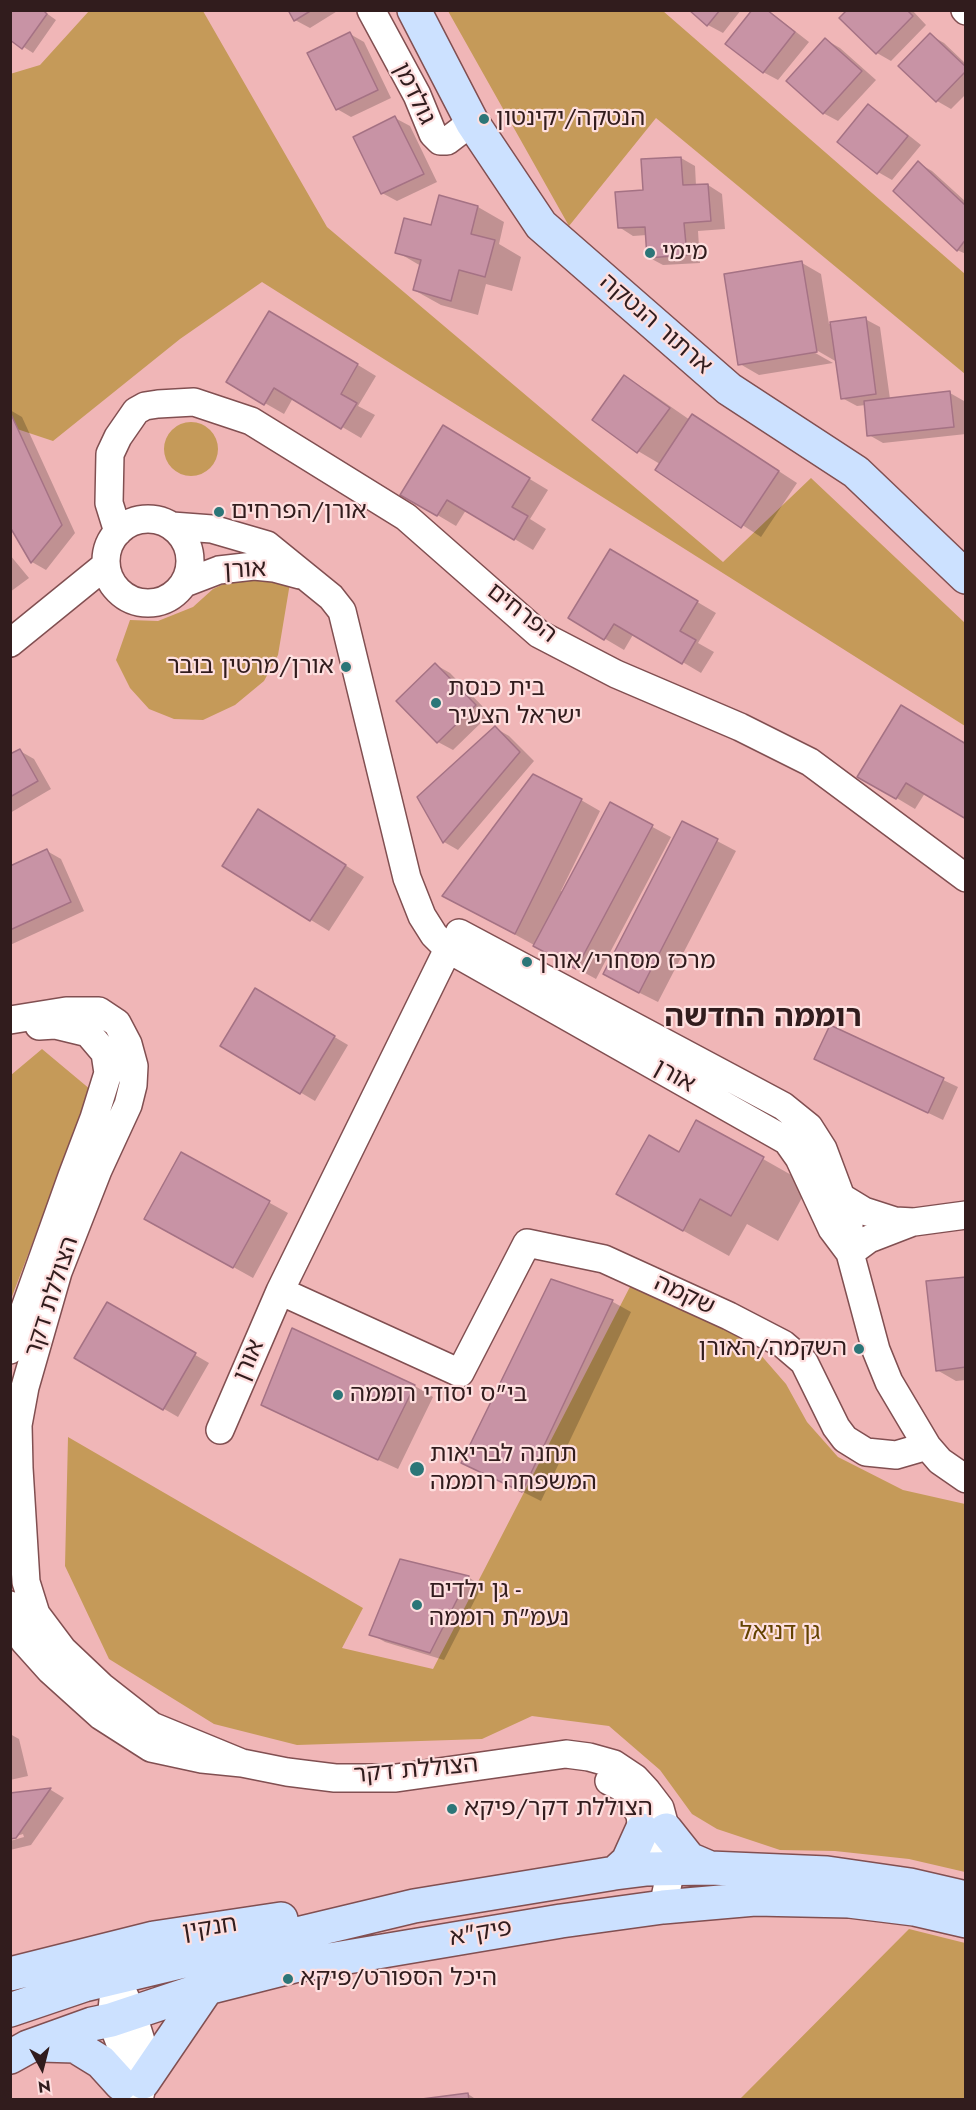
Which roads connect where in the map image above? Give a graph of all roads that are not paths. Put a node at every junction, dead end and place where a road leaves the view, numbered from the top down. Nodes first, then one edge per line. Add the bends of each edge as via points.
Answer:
1 (371, 10) edge
2 (414, 10) edge
3 (472, 122) junction
4 (111, 471) junction
5 (163, 523) junction
6 (118, 531) junction
7 (110, 576) junction
8 (307, 577) junction
9 (966, 577) edge
10 (185, 583) junction
11 (10, 643) edge
12 (407, 878) junction
13 (966, 878) edge
14 (474, 942) junction
15 (448, 949) junction
16 (10, 1020) edge
17 (10, 1027) edge
18 (841, 1197) junction
19 (966, 1215) edge
20 (914, 1222) junction
21 (850, 1253) junction
22 (280, 1291) junction
23 (10, 1350) edge
24 (220, 1430) dead end
25 (927, 1446) junction
26 (966, 1479) edge
27 (10, 1605) edge
28 (242, 1762) junction
29 (654, 1830) junction
30 (710, 1868) junction
31 (659, 1869) junction
32 (615, 1873) junction
33 (966, 1898) edge
34 (414, 1906) junction
35 (663, 1907) junction
36 (966, 1921) edge
37 (10, 1974) edge
38 (116, 1977) junction
39 (207, 1988) junction
40 (10, 2010) edge
41 (122, 2016) junction
42 (19, 2052) edge
43 (133, 2091) edge

1 - 3 street, גולדמן via 417,95 433,134 440,141 447,141
2 - 3 main road, ארתור הנטקה
3 - 9 main road, ארתור הנטקה via 541,225 729,389 856,472
4 - 5 street via 127,500
4 - 6 street, הפרחים via 109,503
4 - 13 street, הפרחים via 110,454 118,437 136,411 145,406 194,402 251,421 406,517 539,634 616,674 810,762
5 - 6 street via 134,521
5 - 8 street, אורן via 212,529 267,545
5 - 10 street via 179,531 187,543 191,557
6 - 7 street via 107,552
7 - 10 street via 123,595 134,601 155,603 172,596
7 - 11 street via 39,619
8 - 10 street, אורן via 254,566 219,570
8 - 12 street, אורן via 342,611
12 - 14 street, אורן via 452,928
12 - 15 street, אורן via 422,916
14 - 15 street
14 - 18 street, אורן via 783,1106 809,1127 823,1149
15 - 21 street, אורן via 787,1141 800,1158 832,1230
15 - 22 street, אורן
16 - 28 street, הצוללת דקר via 66,1011 99,1011 117,1023 129,1044 134,1066 128,1105 58,1272 18,1425 26,1581 36,1614 63,1650 152,1726
17 - 23 street, הצוללת דקר via 55,1025 88,1033 105,1053 108,1073
18 - 20 street via 864,1211 895,1221
18 - 21 street, אורן via 849,1226
19 - 20 street
20 - 21 street via 869,1239
21 - 25 street via 876,1350 904,1410
22 - 24 street, אורן
22 - 25 street, שקמה via 460,1372 528,1243 604,1259 783,1344 804,1362 845,1439 866,1452 896,1455
25 - 26 street via 940,1461
27 - 28 street, הצוללת דקר via 24,1641 101,1716 151,1748 202,1759
28 - 29 street, הצוללת דקר via 336,1778 396,1778 519,1760 601,1776 623,1788
29 - 30 main road via 689,1859
29 - 31 street, הצוללת דקר
29 - 32 main road
30 - 31 main road, פיק"א
30 - 33 main road, פיק"א via 826,1873
31 - 32 main road, פיק"א
31 - 35 street, הצוללת דקר
32 - 34 main road, פיק"א
34 - 37 main road, חנקין via 193,1931
34 - 38 main road, פיק"א
35 - 36 main road, פיק"א via 755,1899 849,1901
35 - 39 main road, פיק"א via 561,1920 294,1966
38 - 40 main road, פיק"א
38 - 41 street
39 - 41 main road, פיק"א
39 - 43 main road
41 - 42 main road, פיק"א
41 - 43 street via 123,2051
42 - 43 main road via 46,2045 75,2046 101,2062

